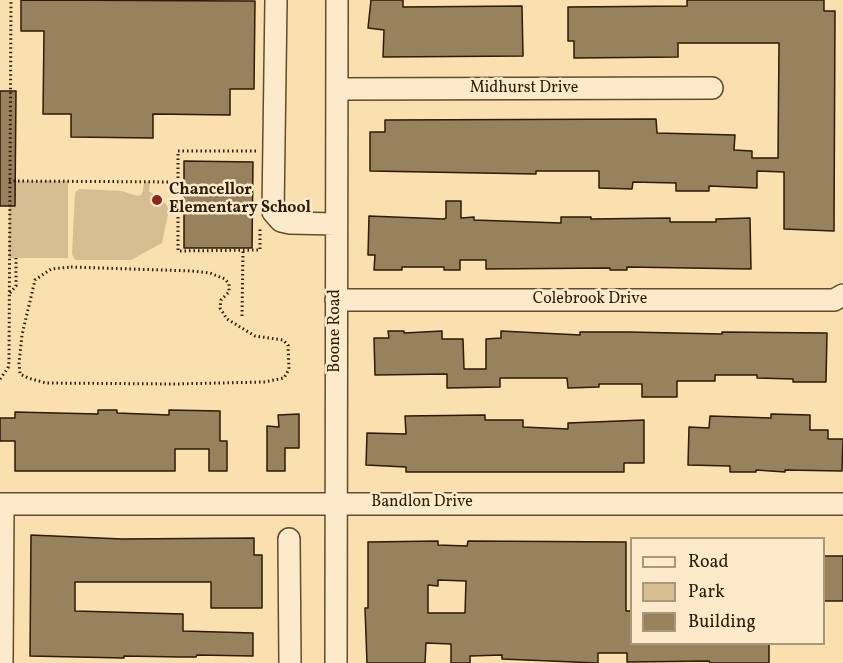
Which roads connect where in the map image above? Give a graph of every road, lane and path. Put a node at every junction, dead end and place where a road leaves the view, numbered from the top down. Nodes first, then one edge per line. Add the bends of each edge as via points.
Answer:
1 (11, 0) edge
2 (276, 0) edge
3 (337, 0) edge
4 (712, 88) dead end
5 (337, 89) junction
6 (260, 151) dead end
7 (9, 181) junction
8 (178, 182) junction
9 (260, 222) dead end
10 (336, 224) junction
11 (243, 250) junction
12 (16, 258) dead end
13 (35, 280) joint
14 (10, 293) junction
15 (843, 296) edge
16 (336, 300) junction
17 (242, 316) dead end
18 (0, 379) edge
19 (336, 503) junction
20 (2, 504) edge
21 (843, 504) edge
22 (289, 539) dead end
23 (2, 663) edge
24 (290, 663) edge
25 (336, 663) edge

1 - 7 path
2 - 10 street via 273,212 290,223
3 - 5 street, Boone Road
4 - 5 street, Midhurst Drive
5 - 10 street, Boone Road
6 - 8 path via 178,151
7 - 8 path
7 - 14 path
8 - 11 path via 178,251
9 - 11 path via 260,250
10 - 16 street, Boone Road
11 - 17 path
12 - 14 path via 16,286
13 - 13 path via 19,363 20,374 28,378 46,383 264,382 284,378 289,369 288,345 282,340 255,336 227,319 220,308 229,284 210,273 71,267 51,269
14 - 18 path via 9,362
15 - 16 street, Colebrook Drive via 834,300
16 - 19 street, Boone Road
19 - 20 street, Bandlon Drive
19 - 21 street, Bandlon Drive
19 - 25 street, Boone Road
20 - 23 street
22 - 24 street

